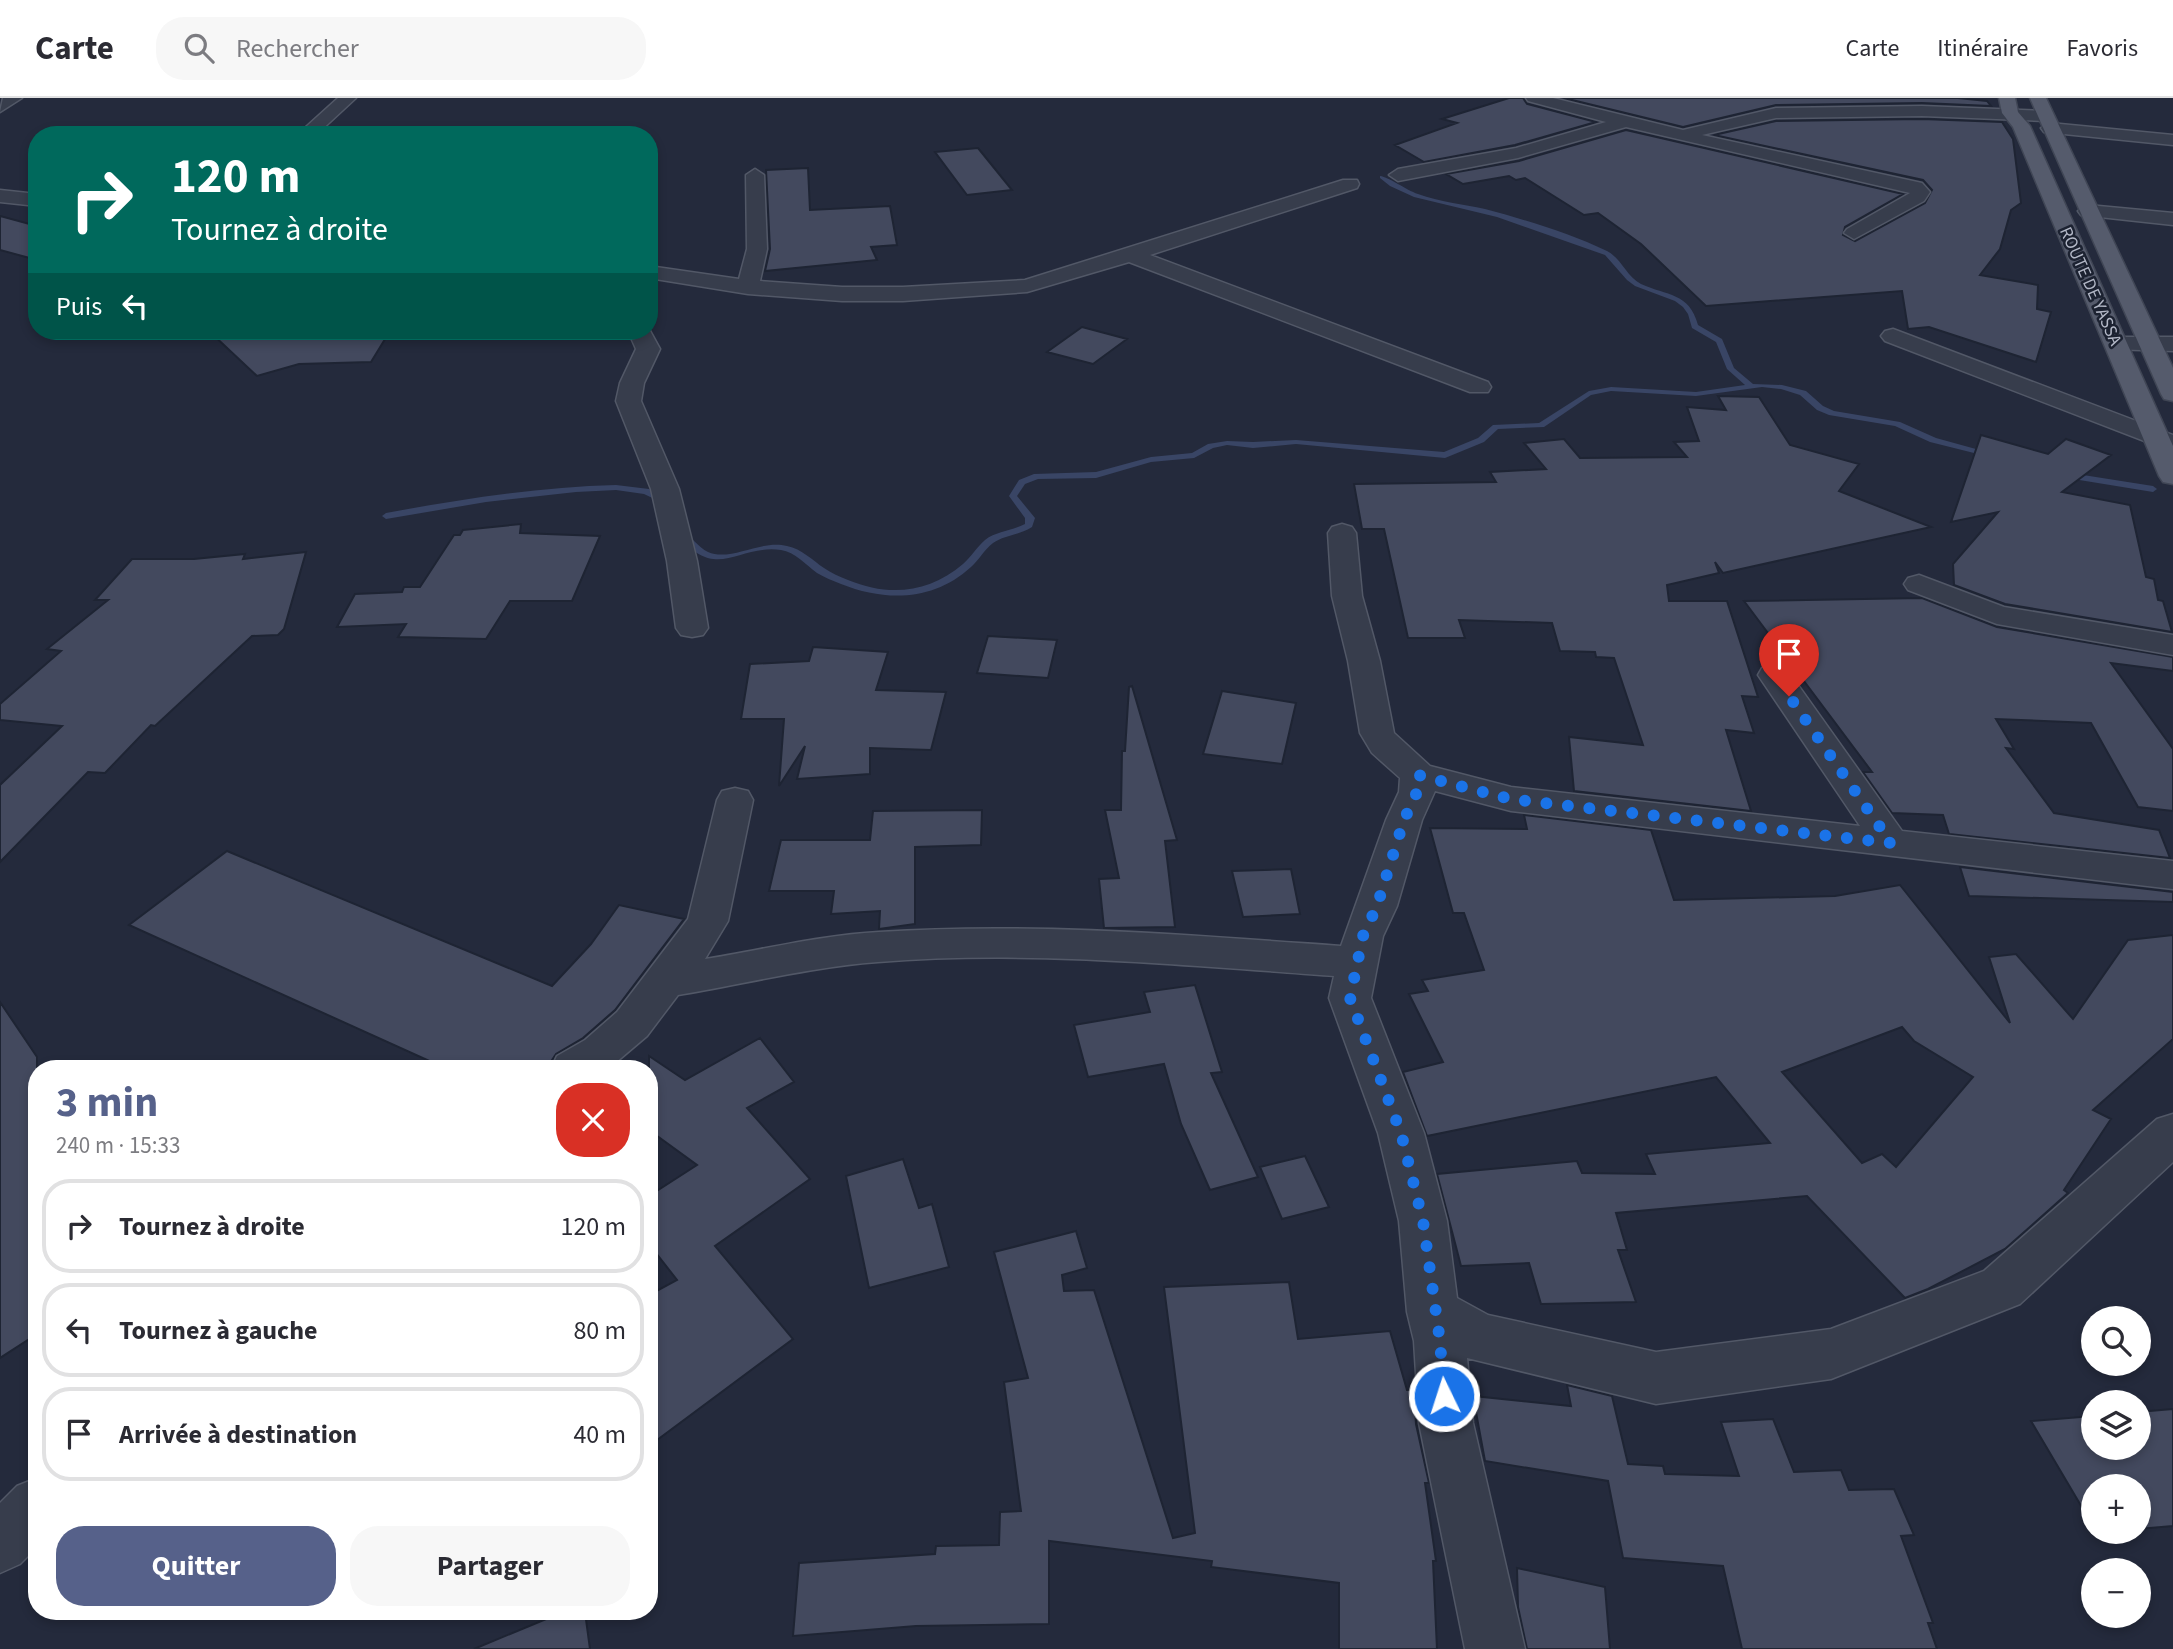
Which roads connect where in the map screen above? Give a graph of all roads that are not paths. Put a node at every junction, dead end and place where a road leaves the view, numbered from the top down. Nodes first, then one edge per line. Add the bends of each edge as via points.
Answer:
1 (14, 98) edge
2 (348, 98) edge
3 (1534, 98) edge
4 (1898, 98) edge
5 (2008, 106) edge
6 (0, 107) edge
7 (1922, 111) junction
8 (2045, 114) edge
9 (1621, 122) junction
10 (315, 126) edge
11 (1683, 134) junction
12 (2173, 140) edge
13 (755, 174) dead end
14 (1398, 174) dead end
15 (1350, 184) dead end
16 (0, 196) edge
17 (28, 199) edge
18 (2088, 211) junction
19 (2173, 219) edge
20 (1854, 233) dead end
21 (1131, 255) junction
22 (658, 273) edge
23 (748, 287) junction
24 (1893, 336) dead end
25 (644, 340) edge
26 (2117, 344) junction
27 (2149, 344) junction
28 (2173, 344) edge
29 (1479, 387) dead end
30 (2173, 394) edge
31 (2165, 441) edge
32 (2173, 476) edge
33 (1342, 533) dead end
34 (1919, 584) dead end
35 (692, 628) dead end
36 (2173, 645) edge
37 (1774, 675) dead end
38 (1418, 775) junction
39 (735, 800) dead end
40 (1891, 843) junction
41 (2173, 875) edge
42 (1355, 962) junction
43 (663, 982) junction
44 (587, 1060) edge
45 (2173, 1133) edge
46 (1433, 1312) junction
47 (28, 1515) edge
48 (0, 1544) edge
49 (1495, 1649) edge

1 - 6 street
2 - 10 street
3 - 9 street
4 - 7 street
5 - 7 street
5 - 8 street
5 - 26 main road, ROUTE DE YASSA
7 - 11 street via 1776,113
8 - 12 street
8 - 18 main road, ROUTE DE YASSA
9 - 11 street
9 - 14 street via 1507,156
11 - 20 street via 1921,192
13 - 23 street via 757,250
15 - 21 street
16 - 17 street
18 - 19 street
18 - 27 main road, ROUTE DE YASSA
21 - 23 street via 1027,286 903,294
21 - 29 street
22 - 23 street
24 - 31 street
25 - 35 street via 648,349 629,394 631,407 665,490
26 - 27 street
26 - 31 main road, ROUTE DE YASSA
27 - 28 street
27 - 30 main road, ROUTE DE YASSA
31 - 32 main road, ROUTE DE YASSA
33 - 38 street via 1347,596 1377,733
34 - 36 street via 1997,615
37 - 40 street
38 - 40 street via 1510,799
38 - 42 street via 1417,792
39 - 43 street via 708,921
40 - 41 street
42 - 43 street via 1004,943 876,947
42 - 46 street via 1350,998 1401,1133 1423,1221
43 - 44 street via 632,1024
45 - 46 street via 2002,1288 1831,1354 1656,1378 1480,1338
46 - 49 street via 1440,1341 1446,1423
47 - 48 street

